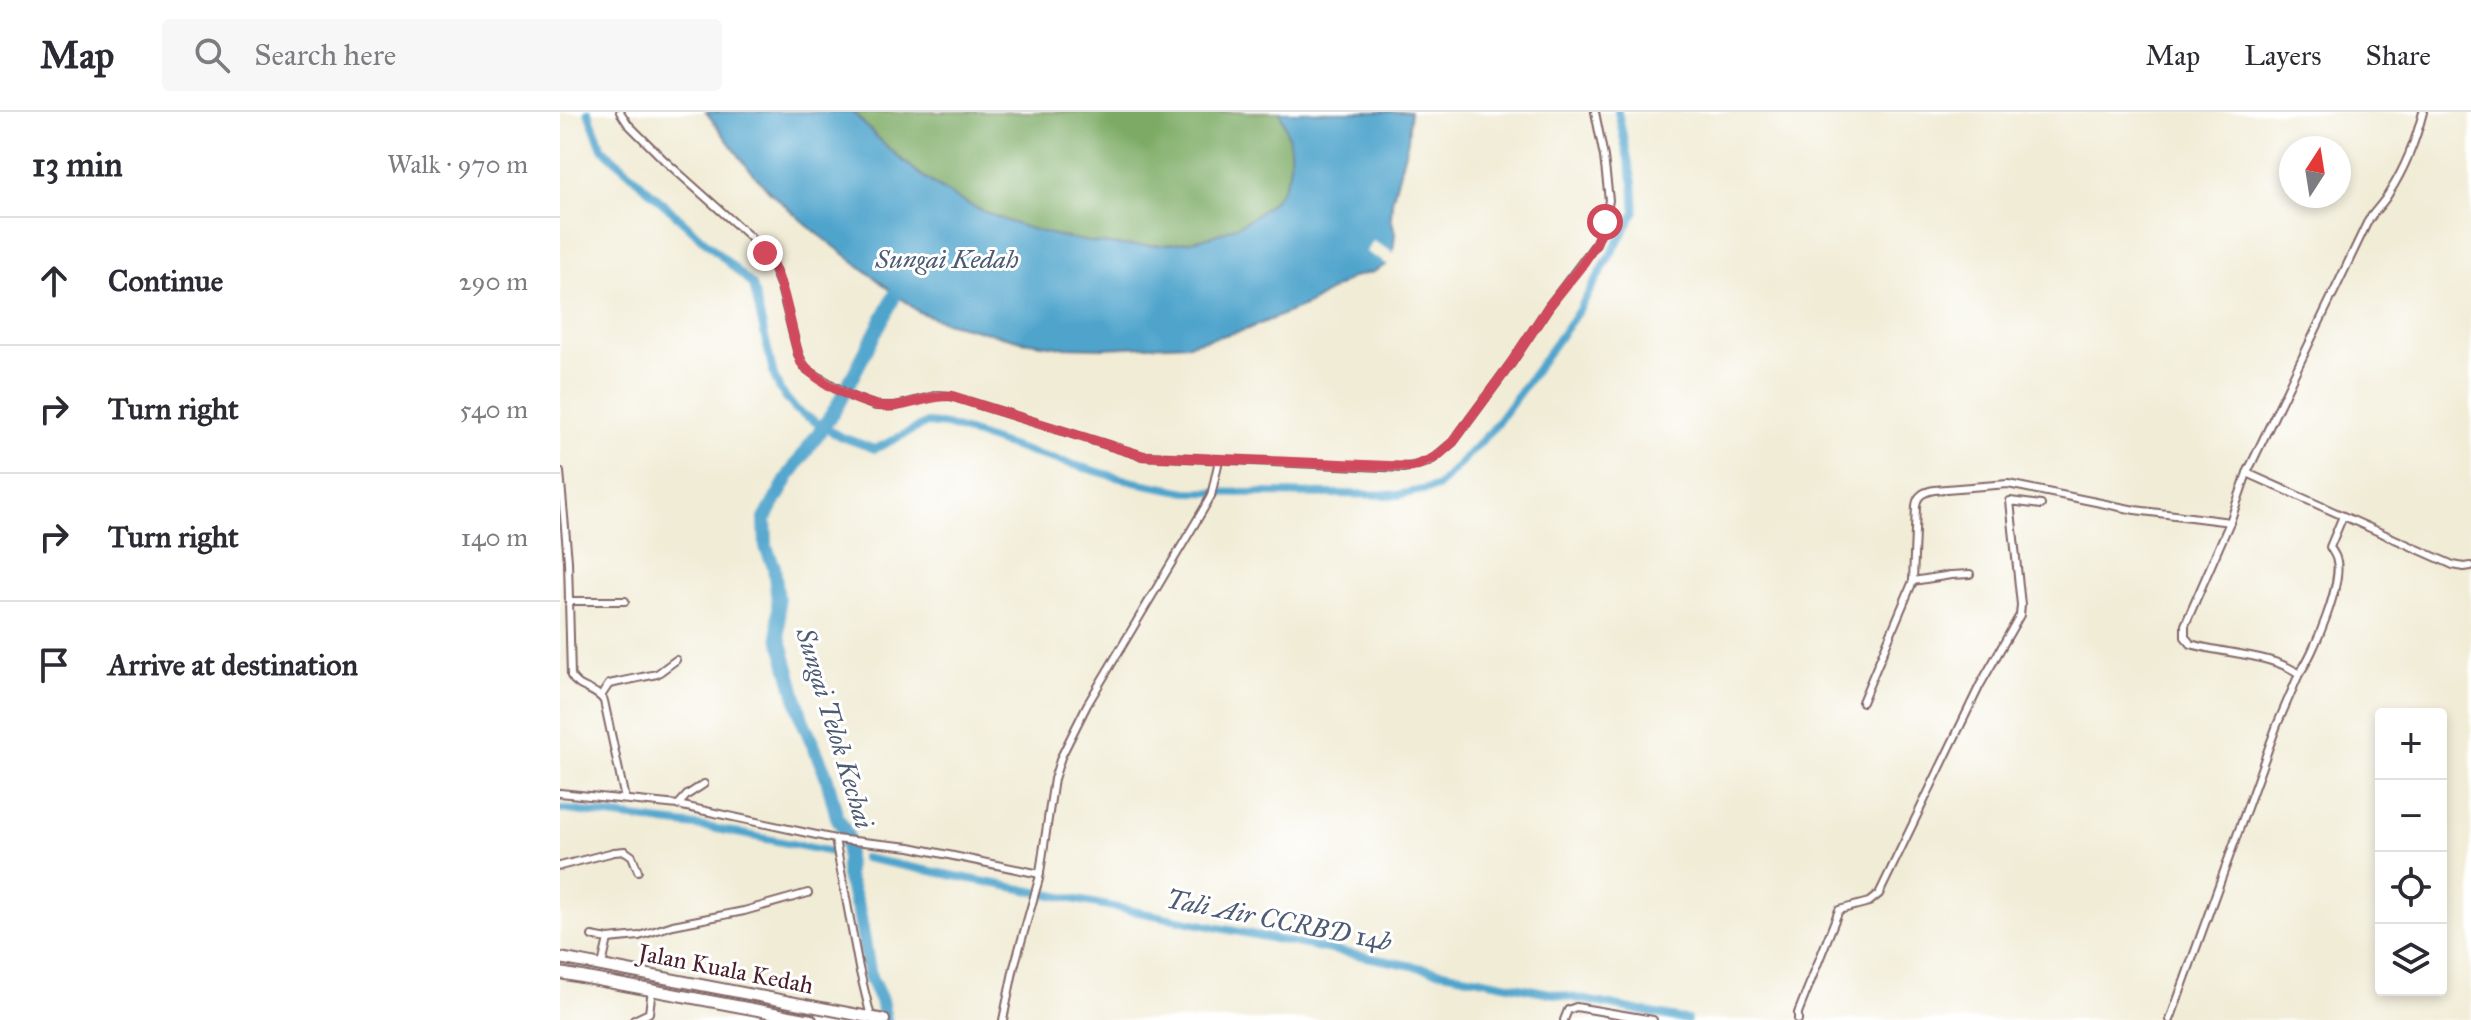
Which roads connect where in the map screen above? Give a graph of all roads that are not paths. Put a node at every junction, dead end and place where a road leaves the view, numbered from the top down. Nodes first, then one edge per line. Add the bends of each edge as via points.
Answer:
1 (620, 112) edge
2 (1595, 112) edge
3 (2423, 112) edge
4 (1219, 460) junction
5 (560, 472) edge
6 (2247, 473) junction
7 (2041, 505) dead end
8 (2343, 516) junction
9 (2230, 522) junction
10 (2471, 566) edge
11 (1970, 574) dead end
12 (1913, 581) junction
13 (569, 601) junction
14 (625, 601) dead end
15 (676, 660) dead end
16 (2299, 674) junction
17 (601, 696) junction
18 (1862, 702) dead end
19 (704, 784) dead end
20 (560, 793) edge
21 (625, 799) junction
22 (678, 805) junction
23 (839, 839) junction
24 (560, 866) edge
25 (638, 871) dead end
26 (1039, 877) junction
27 (808, 893) dead end
28 (592, 936) dead end
29 (608, 939) junction
30 (560, 958) edge
31 (602, 965) junction
32 (560, 973) edge
33 (652, 989) junction
34 (792, 1018) edge
35 (876, 1018) edge
36 (634, 1020) edge
37 (811, 1020) edge
38 (1003, 1020) edge
39 (1564, 1020) edge
40 (1653, 1020) edge
41 (1798, 1020) edge
42 (2170, 1020) edge

1 - 4 street via 765,253 777,274 801,362 833,386 886,407 951,396 1133,454
2 - 4 street via 1608,185 1602,232 1443,452 1413,467
3 - 6 street via 2401,172 2367,223
4 - 26 street via 1211,496 1061,757
5 - 13 street
6 - 8 street
6 - 9 street
7 - 41 street via 2010,501 2020,615 1980,685 1879,894 1839,910
8 - 10 street via 2453,565
8 - 16 street via 2330,547 2337,564 2332,597
9 - 12 street via 2135,510 2008,484 1928,491 1917,500
9 - 16 street via 2187,619 2185,637 2191,644 2272,662
11 - 12 street
12 - 18 street
13 - 14 street
13 - 17 street via 571,676
15 - 17 street via 657,674 609,684
16 - 42 street
17 - 21 street
19 - 22 street
20 - 21 street
21 - 22 street
22 - 23 street
23 - 26 street via 910,847
23 - 35 street via 856,954
24 - 25 street via 621,851 632,856
26 - 38 street
27 - 29 street via 639,936
28 - 29 street
29 - 31 street
30 - 31 main road, Jalan Kuala Kedah
31 - 35 main road, Jalan Kuala Kedah
32 - 33 main road, Jalan Kuala Kedah
33 - 34 main road, Jalan Kuala Kedah
33 - 36 street via 649,1013
34 - 37 main road, Jalan Kuala Kedah
39 - 40 street via 1576,1007

